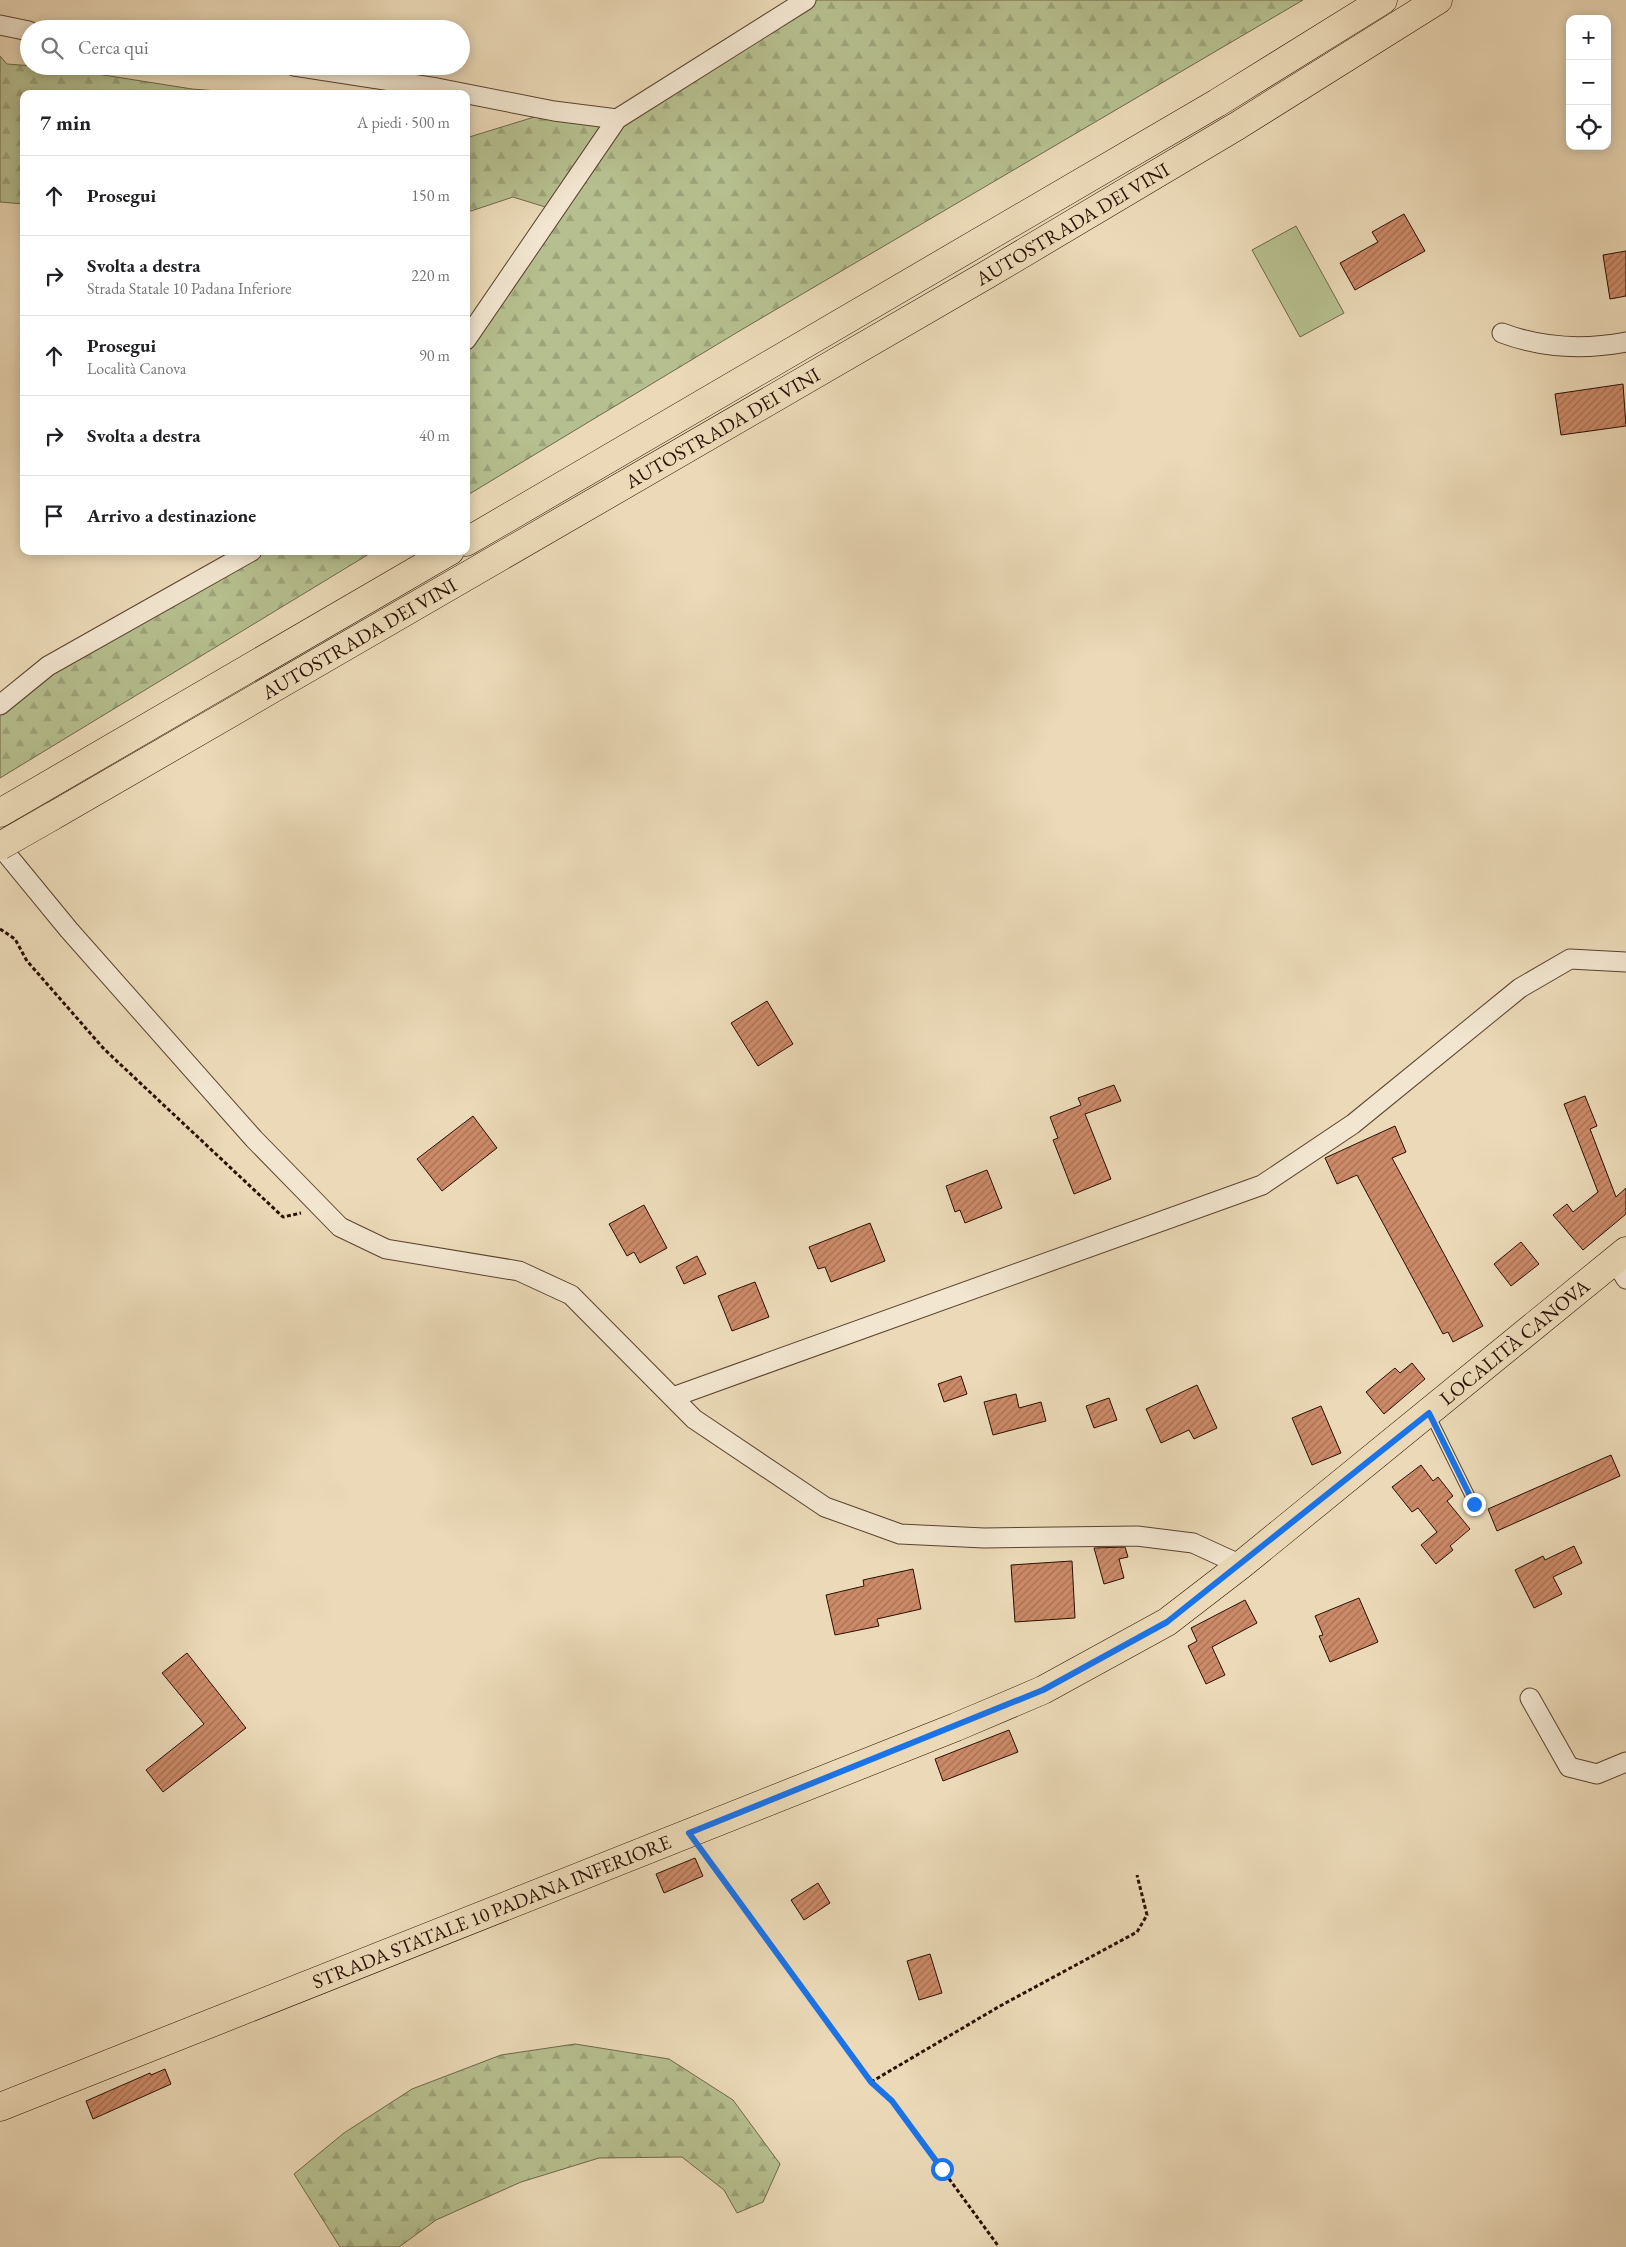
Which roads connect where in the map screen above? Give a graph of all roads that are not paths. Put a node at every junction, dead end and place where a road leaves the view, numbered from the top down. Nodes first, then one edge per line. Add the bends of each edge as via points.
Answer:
1 (806, 0) edge
2 (1383, 0) edge
3 (1438, 0) edge
4 (0, 25) edge
5 (20, 29) edge
6 (352, 75) edge
7 (447, 90) edge
8 (470, 94) edge
9 (617, 119) junction
10 (1502, 333) dead end
11 (470, 334) edge
12 (1626, 342) edge
13 (470, 540) edge
14 (245, 555) edge
15 (443, 555) edge
16 (0, 705) edge
17 (0, 813) edge
18 (0, 846) edge
19 (1626, 962) edge
20 (1621, 1265) edge
21 (673, 1397) junction
22 (1429, 1413) junction
23 (1474, 1504) dead end
24 (1241, 1565) junction
25 (1530, 1698) dead end
26 (1626, 1762) edge
27 (0, 2107) edge

1 - 9 street
2 - 13 main road, AUTOSTRADA DEI VINI via 1200,113
3 - 18 main road, AUTOSTRADA DEI VINI, bridge via 1237,126 996,269
4 - 5 street
6 - 7 street
8 - 9 street
9 - 11 street
10 - 12 street via 1527,342 1567,346
14 - 16 street via 48,666
15 - 17 main road, AUTOSTRADA DEI VINI
18 - 21 street via 69,930 227,1109 340,1227 386,1249 519,1271 571,1295
19 - 21 street via 1570,959 1520,988 1353,1124 1262,1185
20 - 22 main road, LOCALITÀ CANOVA
21 - 24 street via 694,1419 825,1507 900,1534 984,1538 1137,1536 1193,1543
22 - 23 lane
22 - 24 main road, LOCALITÀ CANOVA
24 - 27 main road, STRADA STATALE 10 PADANA INFERIORE via 1167,1622 1043,1690
25 - 26 street via 1569,1766 1597,1774

